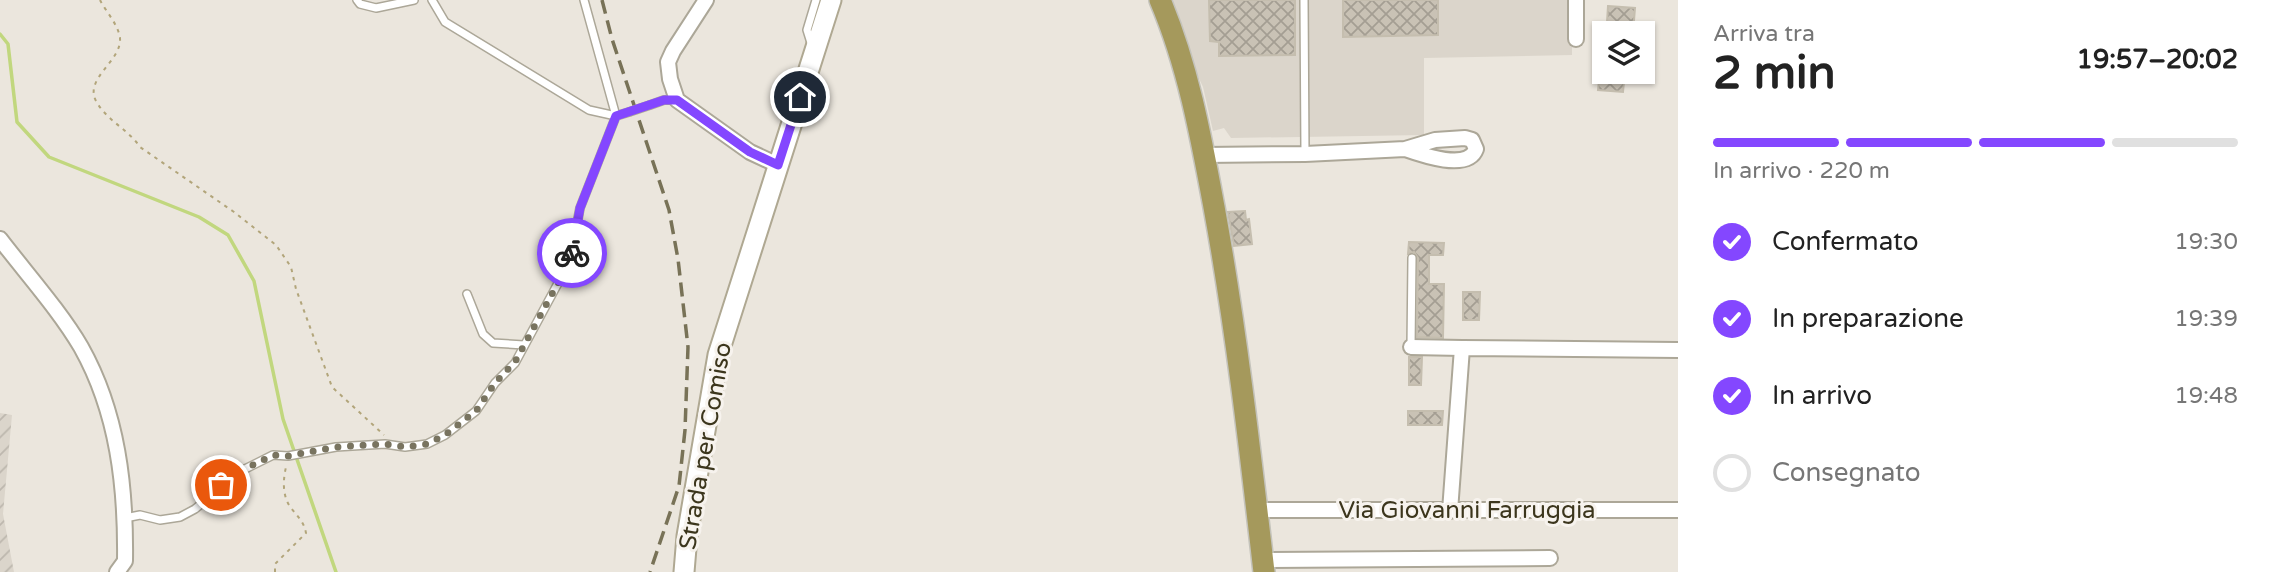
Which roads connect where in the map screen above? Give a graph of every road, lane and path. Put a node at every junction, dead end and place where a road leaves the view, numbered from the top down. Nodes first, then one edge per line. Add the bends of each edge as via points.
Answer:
1 (100, 0) edge
2 (357, 0) edge
3 (414, 0) edge
4 (432, 0) edge
5 (584, 0) edge
6 (706, 0) edge
7 (816, 0) edge
8 (831, 0) edge
9 (1160, 0) edge
10 (1304, 0) edge
11 (1576, 0) edge
12 (1576, 39) dead end
13 (814, 51) junction
14 (677, 100) junction
15 (616, 116) junction
16 (1436, 140) junction
17 (1405, 149) junction
18 (1305, 154) junction
19 (1204, 155) junction
20 (1436, 160) junction
21 (778, 165) junction
22 (0, 239) edge
23 (1412, 258) dead end
24 (467, 294) dead end
25 (524, 345) junction
26 (1411, 348) joint
27 (1462, 348) junction
28 (1678, 350) edge
29 (385, 444) junction
30 (288, 456) junction
31 (1256, 510) junction
32 (1678, 510) edge
33 (1450, 511) junction
34 (124, 518) junction
35 (1550, 558) dead end
36 (1263, 566) edge
37 (117, 572) edge
38 (275, 572) edge
39 (684, 572) edge

1 - 29 path via 119,31 120,43 95,85 96,101 139,148 276,245 291,267 331,387 384,434
2 - 3 lane via 376,8
4 - 15 lane via 445,22 589,110
5 - 15 lane
6 - 14 street via 668,62
7 - 13 lane via 807,30
8 - 13 main road, Strada per Comiso
9 - 19 main road via 1178,47
10 - 18 lane
11 - 12 street
13 - 21 main road, Strada per Comiso
14 - 15 lane, bridge
14 - 21 street via 750,152
15 - 25 lane via 580,208 570,261
16 - 17 street
16 - 20 street
16 - 20 street via 1469,138 1476,149 1468,159
17 - 18 street
17 - 20 street
18 - 19 street
19 - 31 main road via 1238,360
21 - 39 main road, Strada per Comiso via 718,355
22 - 34 street via 70,330 93,372 117,444
23 - 26 lane
24 - 25 lane via 483,334 493,342
25 - 29 lane via 476,411 445,435 427,444
26 - 27 street
27 - 28 street
27 - 33 street
29 - 30 lane
30 - 34 lane via 258,461 180,517
30 - 38 path via 283,482 288,504 305,524 306,533 275,564
31 - 33 street, Via Giovanni Farruggia
31 - 36 main road
32 - 33 street, Via Giovanni Farruggia
34 - 37 street via 125,561
35 - 36 street

